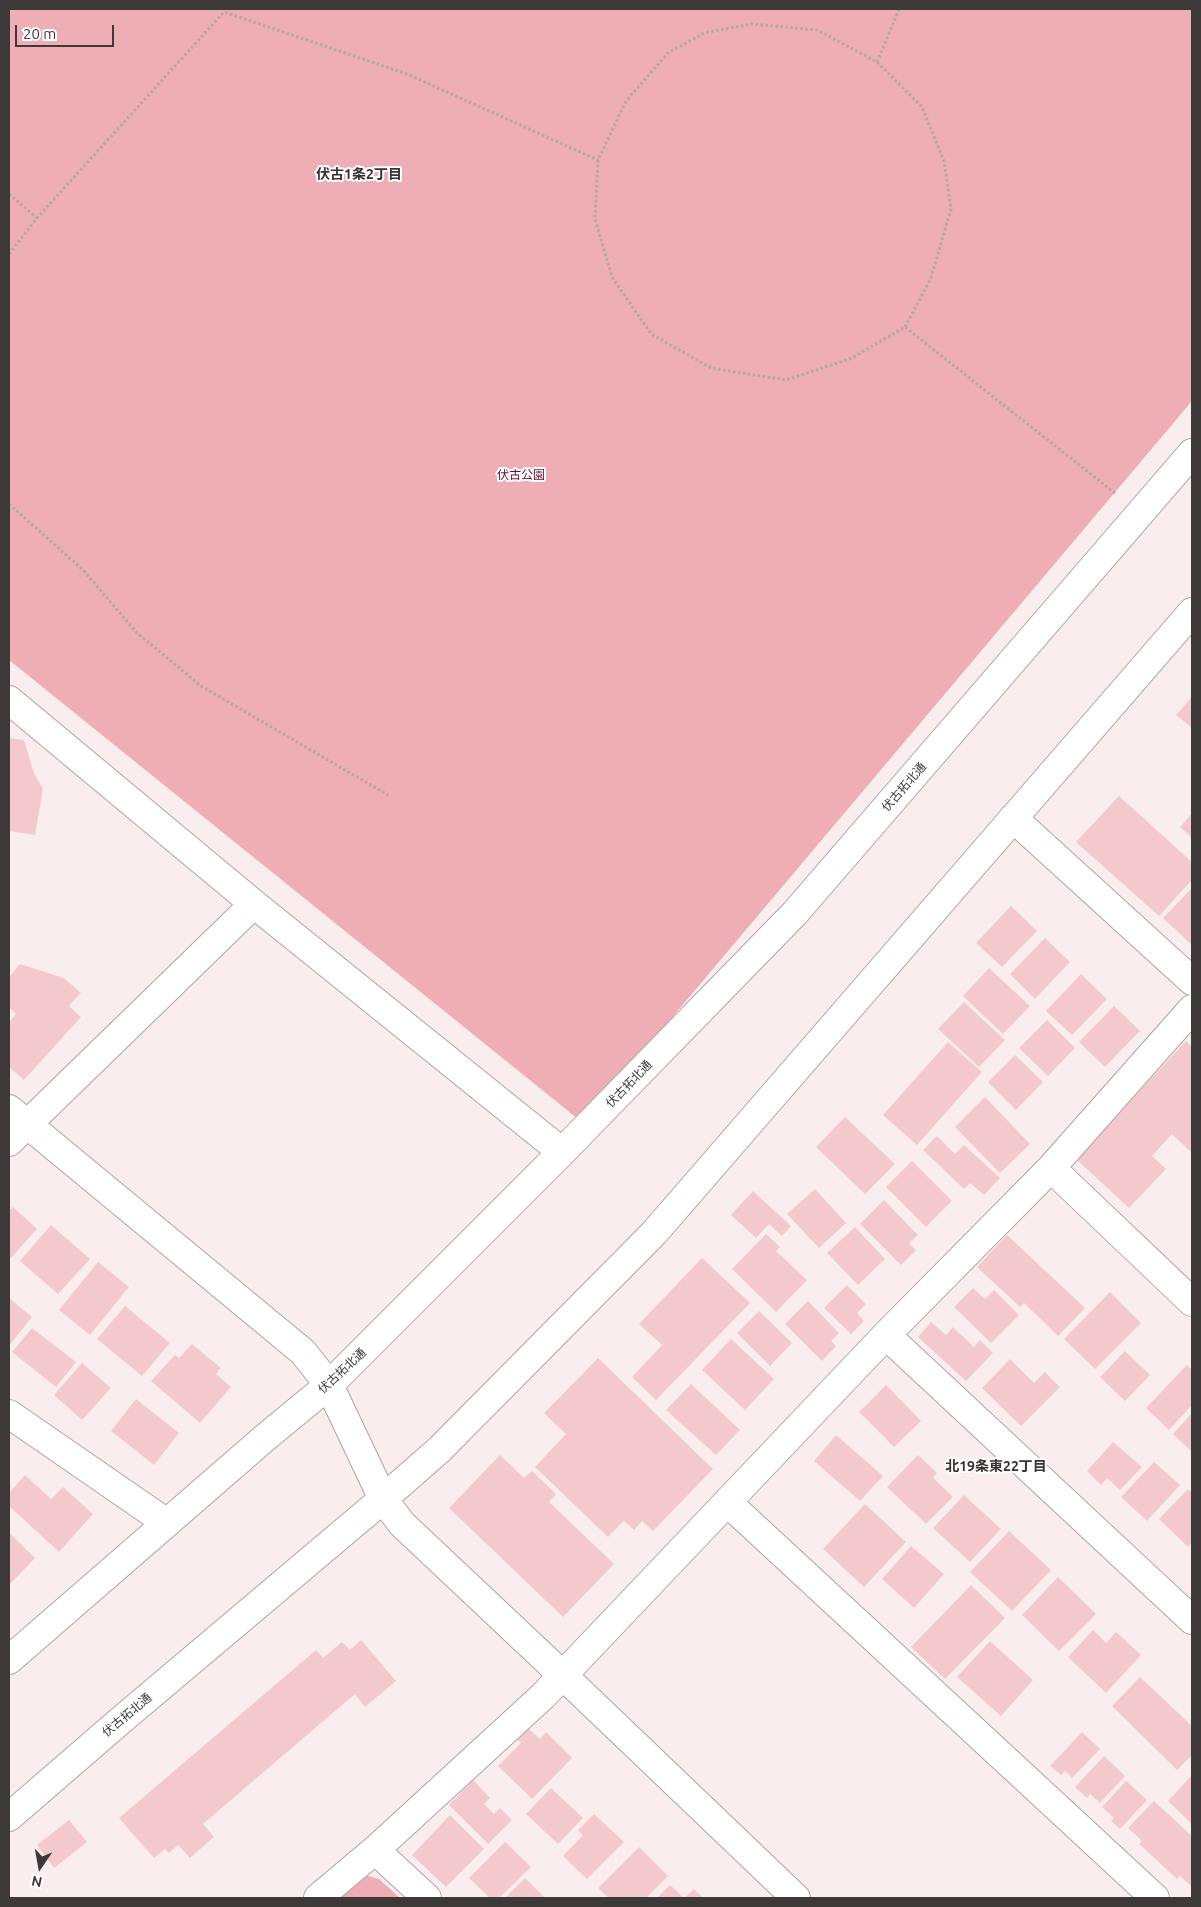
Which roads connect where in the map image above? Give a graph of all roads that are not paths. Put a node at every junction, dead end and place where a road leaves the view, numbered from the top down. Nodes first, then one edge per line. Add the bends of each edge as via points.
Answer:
1 (1192, 453) edge
2 (1192, 612) edge
3 (9, 700) edge
4 (1013, 818) junction
5 (254, 904) junction
6 (1192, 981) edge
7 (1192, 1009) edge
8 (15, 1125) edge
9 (562, 1152) junction
10 (1051, 1168) junction
11 (1192, 1302) edge
12 (886, 1335) junction
13 (329, 1385) junction
14 (9, 1414) edge
15 (383, 1499) junction
16 (727, 1502) junction
17 (167, 1523) junction
18 (1192, 1620) edge
19 (9, 1660) edge
20 (562, 1674) junction
21 (9, 1818) edge
22 (375, 1850) junction
23 (318, 1898) edge
24 (427, 1898) edge
25 (796, 1898) edge
26 (1156, 1898) edge

1 - 9 street, 伏古拓北通 via 795,913
2 - 4 street, 伏古拓北通
3 - 5 street
4 - 6 street
4 - 15 street, 伏古拓北通 via 654,1233 439,1450
5 - 8 street
5 - 9 street
7 - 10 street
8 - 13 street via 304,1352
9 - 13 street, 伏古拓北通
10 - 11 street
10 - 12 street
12 - 16 street
12 - 18 street
13 - 15 street
13 - 17 street, 伏古拓北通
14 - 17 street
15 - 20 street via 402,1524
15 - 21 street, 伏古拓北通 via 120,1720
16 - 20 street
16 - 26 street
17 - 19 street, 伏古拓北通
20 - 22 street via 543,1696
20 - 25 street
22 - 23 street
22 - 24 street

